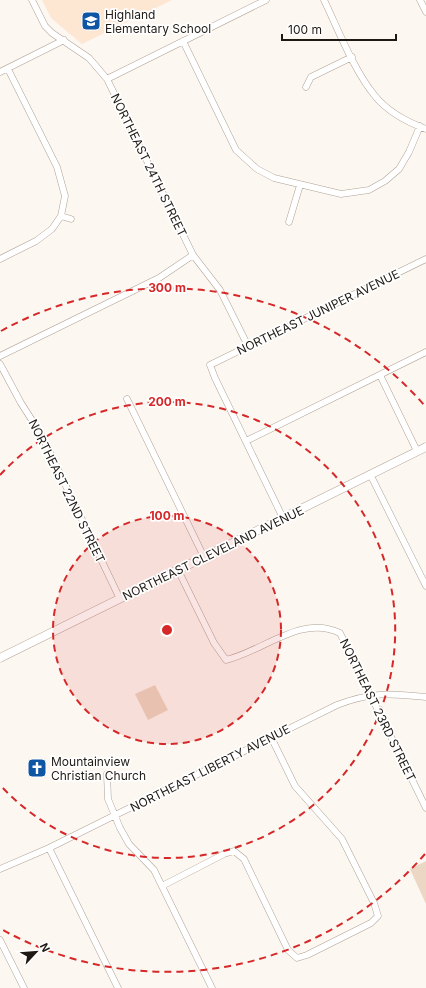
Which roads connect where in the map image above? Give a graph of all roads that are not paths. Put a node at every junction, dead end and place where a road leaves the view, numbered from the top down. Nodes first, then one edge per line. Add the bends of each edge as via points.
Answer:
1 (32, 0) edge
2 (266, 0) edge
3 (324, 0) edge
4 (420, 0) edge
5 (426, 12) edge
6 (64, 40) junction
7 (182, 40) junction
8 (352, 57) junction
9 (8, 69) junction
10 (0, 72) edge
11 (107, 78) junction
12 (306, 87) dead end
13 (423, 128) edge
14 (300, 185) junction
15 (61, 216) junction
16 (71, 219) dead end
17 (289, 222) dead end
18 (193, 255) junction
19 (0, 259) edge
20 (426, 260) edge
21 (248, 346) junction
22 (426, 352) edge
23 (0, 356) edge
24 (0, 364) edge
25 (380, 375) junction
26 (127, 399) dead end
27 (246, 441) junction
28 (426, 447) edge
29 (417, 451) junction
30 (370, 474) junction
31 (283, 518) junction
32 (204, 557) junction
33 (178, 570) junction
34 (426, 586) edge
35 (120, 598) junction
36 (0, 658) edge
37 (370, 694) junction
38 (426, 696) edge
39 (271, 737) junction
40 (107, 774) dead end
41 (426, 808) edge
42 (114, 816) junction
43 (49, 848) junction
44 (0, 869) edge
45 (162, 886) junction
46 (0, 940) edge
47 (24, 988) edge
48 (118, 988) edge
49 (212, 988) edge

1 - 6 street, NORTHEAST 24TH STREET via 45,26
2 - 7 street
3 - 8 street
4 - 5 street
6 - 9 street
6 - 11 street, NORTHEAST 24TH STREET via 89,58
7 - 11 street
7 - 14 street via 236,150 261,172
8 - 12 street via 311,77
8 - 13 street via 365,81 381,102 396,114
9 - 10 street
9 - 15 street via 61,178 65,196
11 - 18 street, NORTHEAST 24TH STREET
13 - 14 street via 399,168 377,186 360,192 341,194
14 - 17 street
15 - 16 street
15 - 19 street via 44,236
18 - 21 street, NORTHEAST 24TH STREET via 220,290
18 - 23 street via 159,278
20 - 21 street, NORTHEAST JUNIPER AVENUE
21 - 27 street, NORTHEAST JUNIPER AVENUE via 210,365
22 - 25 street
24 - 35 street, NORTHEAST 22ND STREET via 21,404 42,436
25 - 27 street
25 - 29 street
26 - 32 street
27 - 31 street
28 - 29 street, NORTHEAST CLEVELAND AVENUE
29 - 30 street, NORTHEAST CLEVELAND AVENUE
30 - 31 street, NORTHEAST CLEVELAND AVENUE
30 - 34 street
31 - 32 street, NORTHEAST CLEVELAND AVENUE
32 - 33 street, NORTHEAST CLEVELAND AVENUE
33 - 35 street, NORTHEAST CLEVELAND AVENUE
33 - 37 street, NORTHEAST 23RD STREET via 214,643 226,660 243,656 305,628 330,628 340,633
35 - 36 street, NORTHEAST CLEVELAND AVENUE
37 - 38 street, NORTHEAST LIBERTY AVENUE
37 - 39 street, NORTHEAST LIBERTY AVENUE via 337,704
37 - 41 street, NORTHEAST 23RD STREET
39 - 42 street, NORTHEAST LIBERTY AVENUE
39 - 45 street via 295,786 342,839 378,916 371,923 297,958 288,950 244,859 234,851
40 - 42 street via 108,799
42 - 43 street, NORTHEAST LIBERTY AVENUE
42 - 45 street via 129,844 150,864
43 - 44 street, NORTHEAST LIBERTY AVENUE
43 - 48 street
45 - 49 street
46 - 47 street

